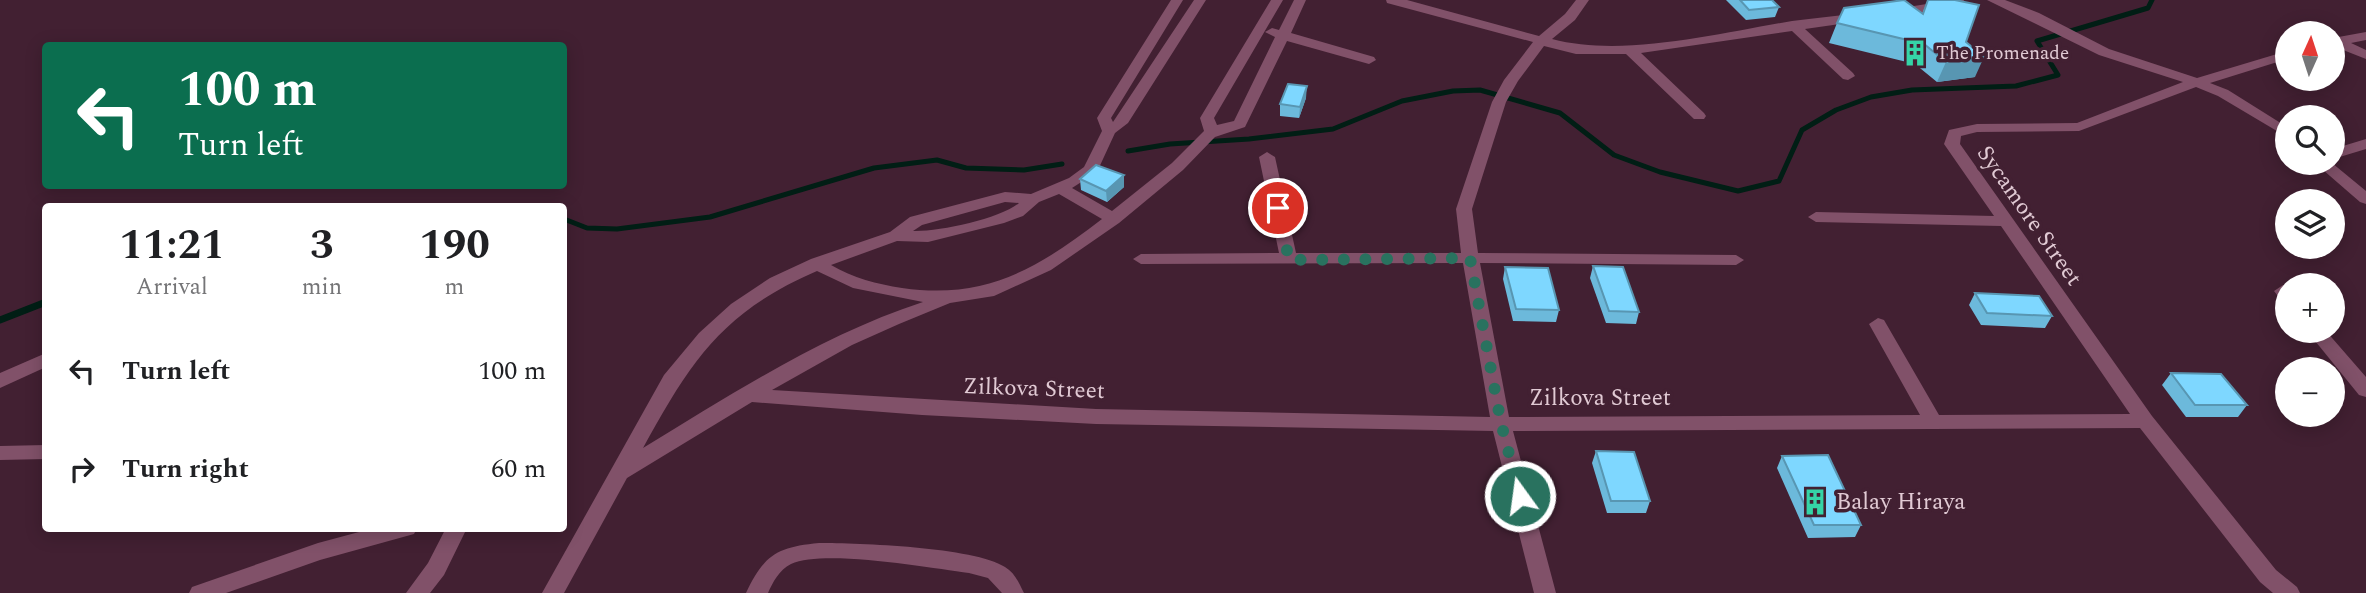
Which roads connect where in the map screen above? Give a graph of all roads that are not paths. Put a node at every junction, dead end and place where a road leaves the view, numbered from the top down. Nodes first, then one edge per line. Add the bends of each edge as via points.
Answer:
1 (1177, 0) edge
2 (1200, 0) edge
3 (1277, 0) edge
4 (1300, 0) edge
5 (1392, 0) edge
6 (1583, 0) edge
7 (1958, 0) edge
8 (1993, 0) edge
9 (1793, 25) junction
10 (1260, 28) junction
11 (1283, 35) junction
12 (2366, 36) edge
13 (2345, 40) edge
14 (1539, 42) junction
15 (2345, 46) edge
16 (1630, 50) junction
17 (2366, 55) edge
18 (2275, 59) edge
19 (1369, 60) dead end
20 (1849, 76) dead end
21 (2197, 82) junction
22 (1699, 116) dead end
23 (2275, 126) edge
24 (1109, 131) junction
25 (1210, 134) junction
26 (2366, 144) edge
27 (2345, 150) edge
28 (1267, 157) dead end
29 (2337, 175) edge
30 (1061, 188) junction
31 (1032, 199) junction
32 (2366, 199) edge
33 (954, 211) junction
34 (1816, 217) dead end
35 (1113, 219) junction
36 (2004, 221) junction
37 (962, 228) junction
38 (896, 236) junction
39 (1470, 258) junction
40 (1141, 259) dead end
41 (1289, 260) junction
42 (1736, 260) dead end
43 (817, 263) junction
44 (961, 297) junction
45 (1878, 324) dead end
46 (2326, 343) edge
47 (42, 361) edge
48 (0, 381) edge
49 (2366, 390) edge
50 (748, 395) junction
51 (1933, 421) junction
52 (2146, 421) junction
53 (1501, 423) junction
54 (42, 452) edge
55 (0, 453) edge
56 (618, 474) junction
57 (392, 532) edge
58 (455, 532) edge
59 (200, 593) edge
60 (417, 593) edge
61 (554, 593) edge
62 (757, 593) edge
63 (1013, 593) edge
64 (1545, 593) edge
65 (2289, 593) edge

1 - 24 street via 1104,118
2 - 24 street via 1121,123
3 - 10 street
4 - 11 street
5 - 14 street
6 - 14 street
7 - 9 street via 1955,5
8 - 21 street via 2104,52
9 - 16 street
9 - 20 street
10 - 11 street
10 - 25 street via 1207,118
11 - 19 street
11 - 25 street via 1240,124
12 - 13 street
14 - 16 street via 1576,50
14 - 39 street via 1499,102 1464,209
15 - 17 street
16 - 22 street
18 - 21 street, Sycamore Street
21 - 23 street
21 - 36 street, Sycamore Street via 2079,127 1976,128 1954,133 1952,144
24 - 30 street via 1091,169
25 - 35 street
26 - 27 street
28 - 41 street
29 - 32 street
30 - 31 street
30 - 35 street
31 - 33 street via 1005,197
31 - 37 street via 1017,213
33 - 37 street
33 - 38 street via 916,221
34 - 36 street
35 - 44 street via 1031,274
36 - 52 street, Sycamore Street
37 - 38 street via 928,237
38 - 43 street
39 - 41 street
39 - 42 street
39 - 53 street
40 - 41 street
43 - 44 street via 831,274 886,292
43 - 56 street via 737,308 705,337 671,380
44 - 50 street via 884,322
45 - 51 street
46 - 49 street
47 - 48 street
50 - 53 street, Zilkova Street via 887,407 1133,418
50 - 56 street
51 - 52 street, Zilkova Street
51 - 53 street, Zilkova Street
52 - 65 street, Sycamore Street via 2268,576
53 - 64 street
54 - 55 street
56 - 61 street
57 - 59 street
58 - 60 street
62 - 63 street via 770,568 783,558 820,549 992,569 1007,580

